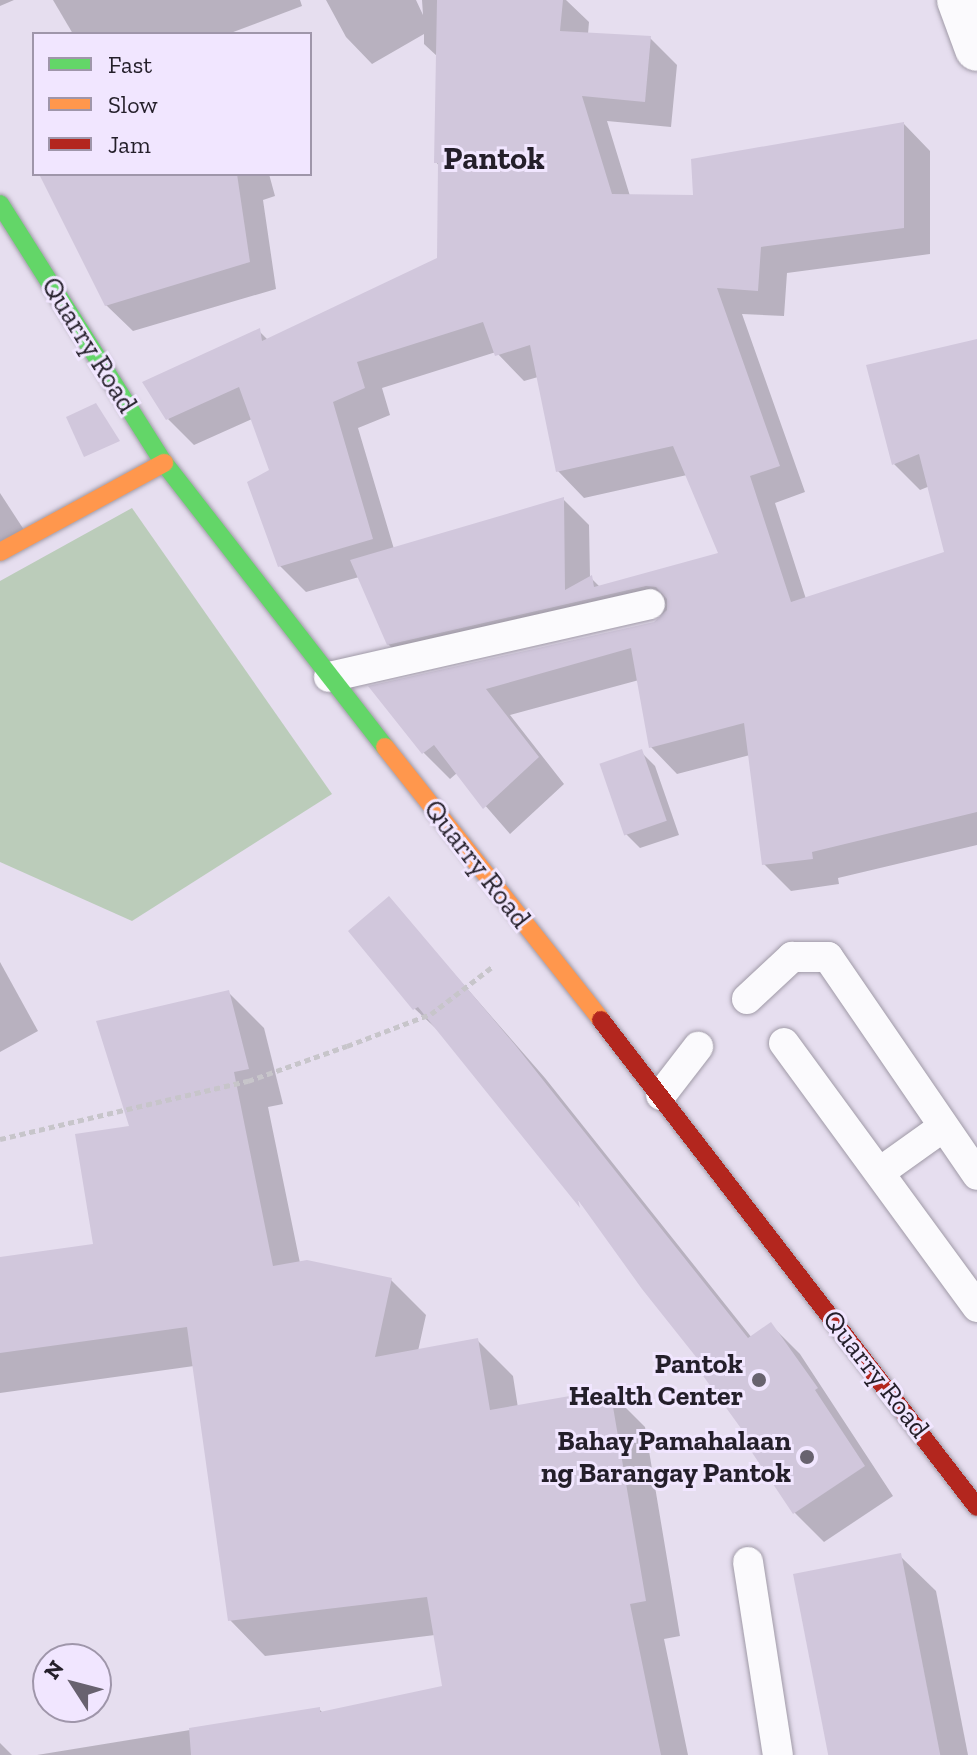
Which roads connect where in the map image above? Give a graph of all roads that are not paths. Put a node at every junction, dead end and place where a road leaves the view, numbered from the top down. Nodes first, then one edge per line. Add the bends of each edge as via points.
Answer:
1 (959, 0) edge
2 (977, 49) edge
3 (0, 204) edge
4 (164, 463) junction
5 (0, 552) edge
6 (650, 604) dead end
7 (329, 677) junction
8 (747, 999) dead end
9 (784, 1043) dead end
10 (698, 1047) dead end
11 (661, 1095) junction
12 (943, 1127) junction
13 (880, 1172) junction
14 (977, 1175) edge
15 (977, 1307) edge
16 (977, 1507) edge
17 (748, 1562) dead end
18 (778, 1755) edge

1 - 2 street
3 - 4 street, Quarry Road
4 - 5 street
4 - 7 street, Quarry Road
6 - 7 lane
7 - 11 street, Quarry Road
8 - 12 lane via 792,957 828,957
9 - 13 lane
10 - 11 lane
11 - 16 street, Quarry Road
12 - 13 lane
12 - 14 lane
13 - 15 lane
17 - 18 lane

